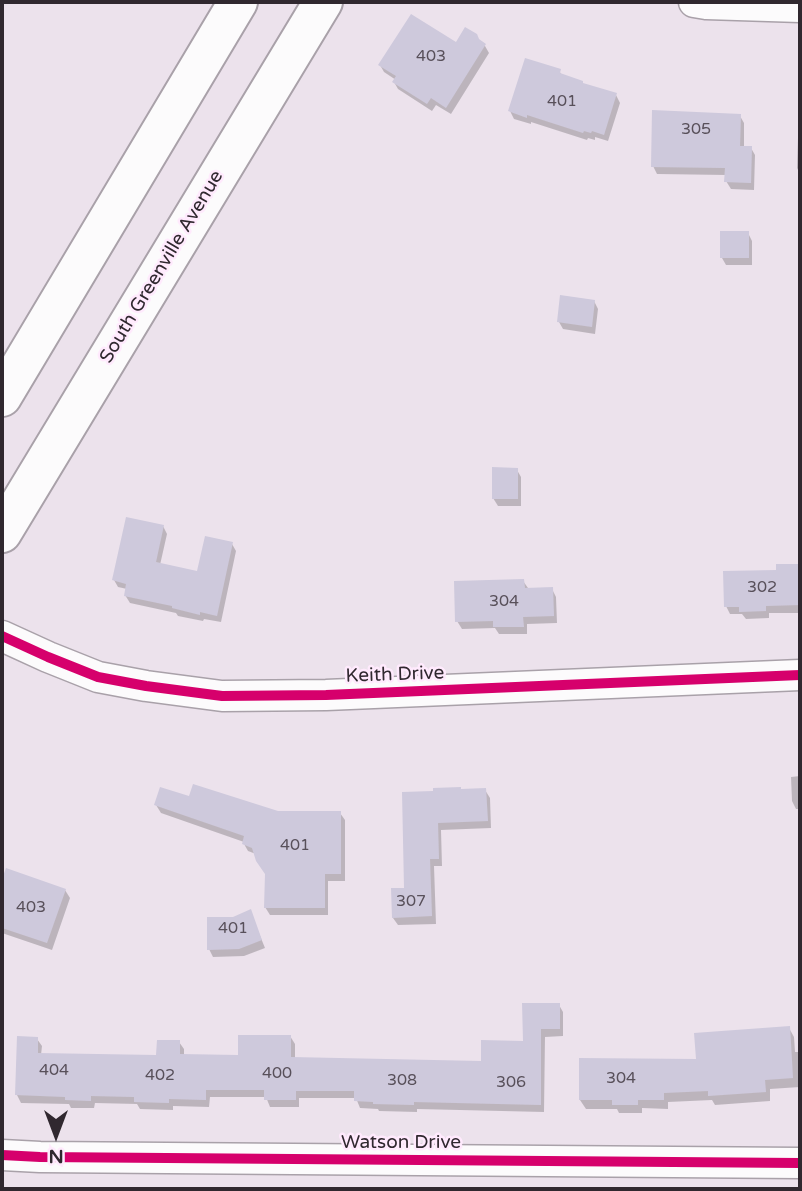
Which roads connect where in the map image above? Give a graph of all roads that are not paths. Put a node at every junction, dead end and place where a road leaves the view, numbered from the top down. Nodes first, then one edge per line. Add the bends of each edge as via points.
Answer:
1 (238, 2) edge
2 (323, 2) edge
3 (694, 2) edge
4 (800, 7) edge
5 (2, 397) edge
6 (2, 533) edge
7 (2, 636) edge
8 (800, 675) edge
9 (2, 1155) edge
10 (800, 1163) edge

1 - 5 main road
2 - 6 main road, South Greenville Avenue
3 - 4 street
7 - 8 street, Keith Drive via 98,677 222,696
9 - 10 street, Watson Drive

